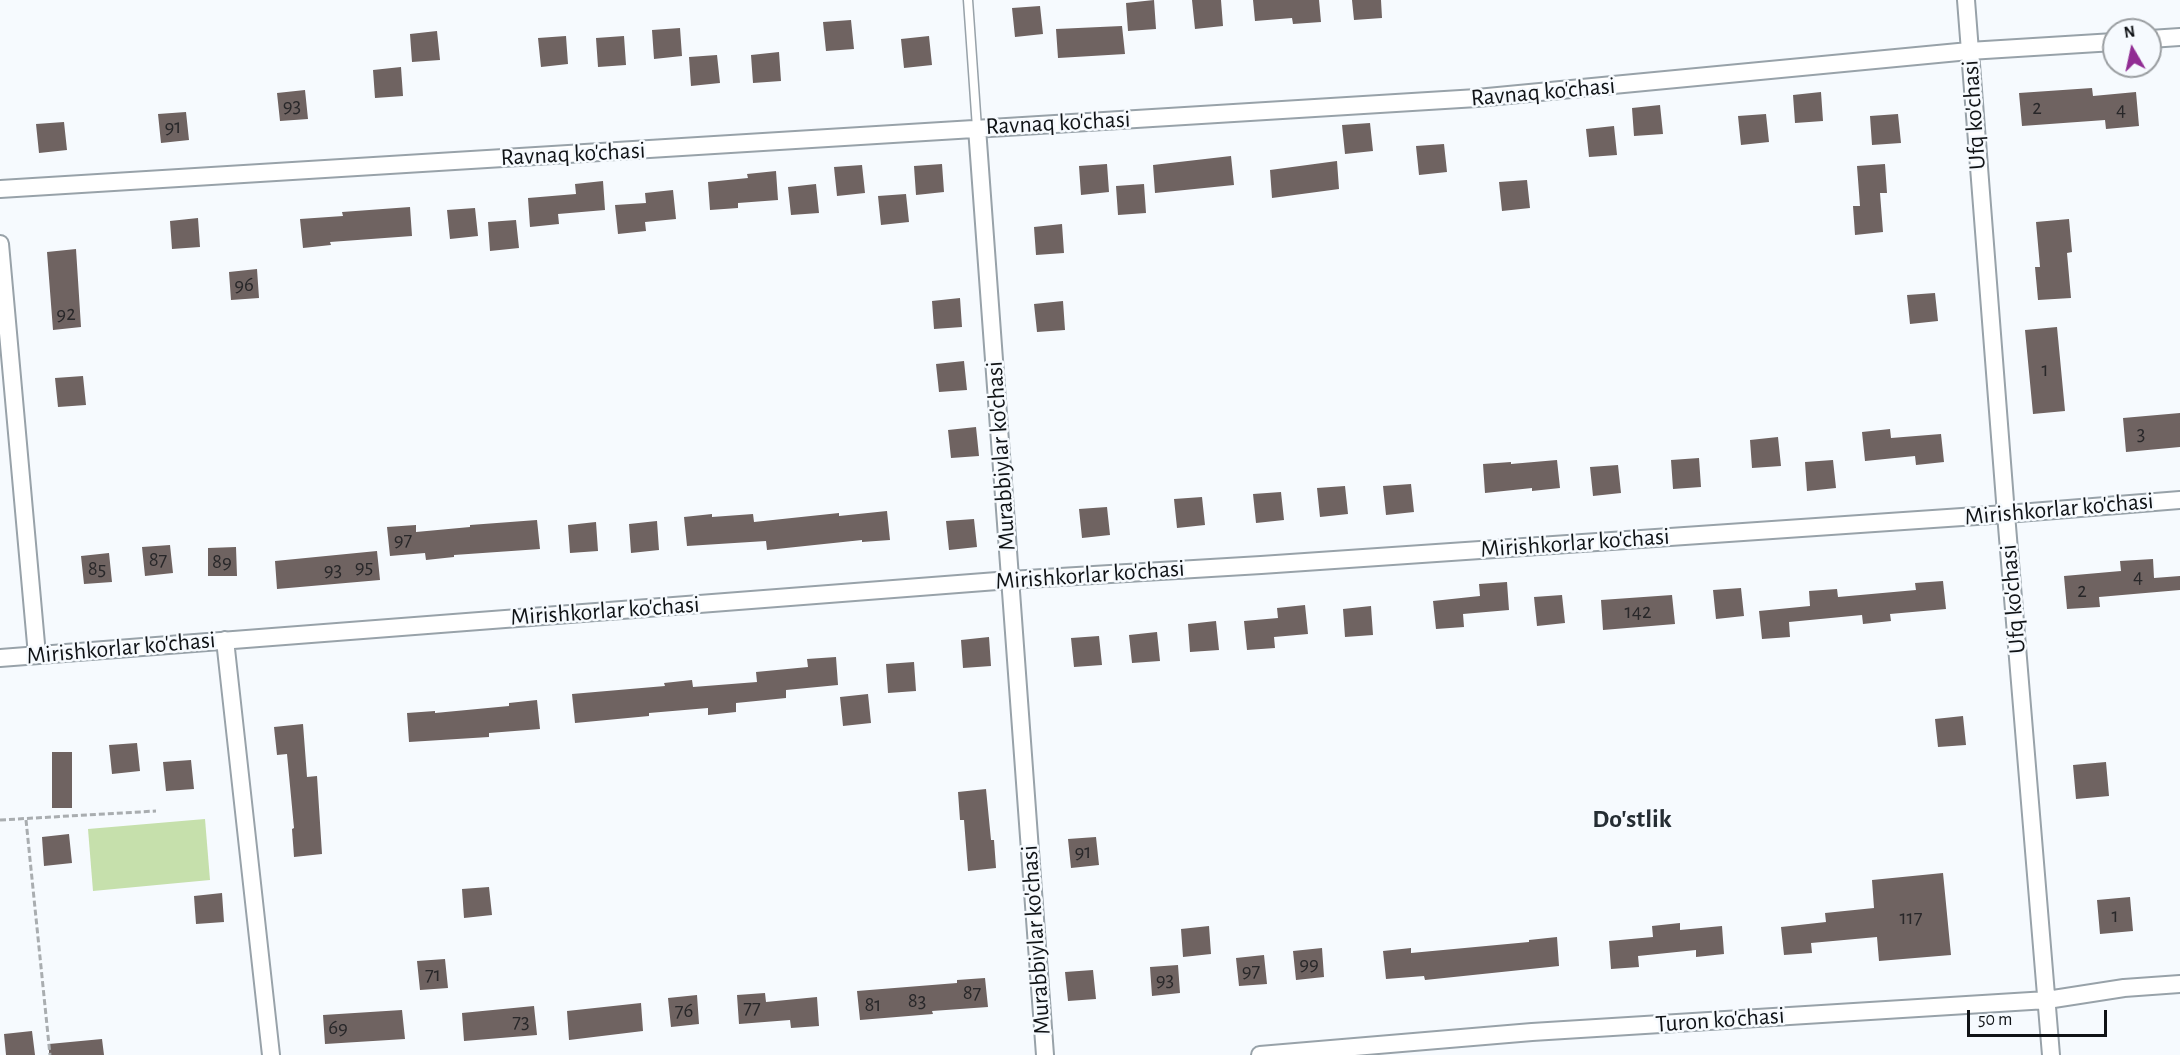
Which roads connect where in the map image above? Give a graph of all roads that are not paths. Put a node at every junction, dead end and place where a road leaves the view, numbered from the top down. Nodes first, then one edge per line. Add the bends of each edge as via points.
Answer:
1 (968, 0) edge
2 (1966, 0) edge
3 (2180, 37) edge
4 (2162, 38) edge
5 (2102, 43) edge
6 (1969, 51) junction
7 (977, 128) junction
8 (0, 189) edge
9 (0, 244) edge
10 (2180, 500) edge
11 (2006, 514) junction
12 (1010, 580) junction
13 (225, 640) junction
14 (37, 655) junction
15 (0, 658) edge
16 (2180, 984) edge
17 (2047, 1000) junction
18 (271, 1055) edge
19 (1045, 1055) edge
20 (1260, 1055) edge
21 (2051, 1055) edge

1 - 7 lane, Murabbiylar ko'chasi
2 - 6 street, Ufq ko'chasi
3 - 4 street
5 - 6 street, Ravnaq ko'chasi
6 - 7 street, Ravnaq ko'chasi via 1477,98
6 - 11 street, Ufq ko'chasi
7 - 8 street, Ravnaq ko'chasi
7 - 12 street, Murabbiylar ko'chasi
9 - 14 street
10 - 11 street, Mirishkorlar ko'chasi
11 - 12 street, Mirishkorlar ko'chasi
11 - 17 street, Ufq ko'chasi
12 - 13 street, Mirishkorlar ko'chasi
12 - 19 street, Murabbiylar ko'chasi
13 - 14 street, Mirishkorlar ko'chasi
13 - 18 street
14 - 15 street, Mirishkorlar ko'chasi
16 - 17 street, Turon ko'chasi
17 - 20 street, Turon ko'chasi via 1532,1032
17 - 21 street, Ufq ko'chasi

